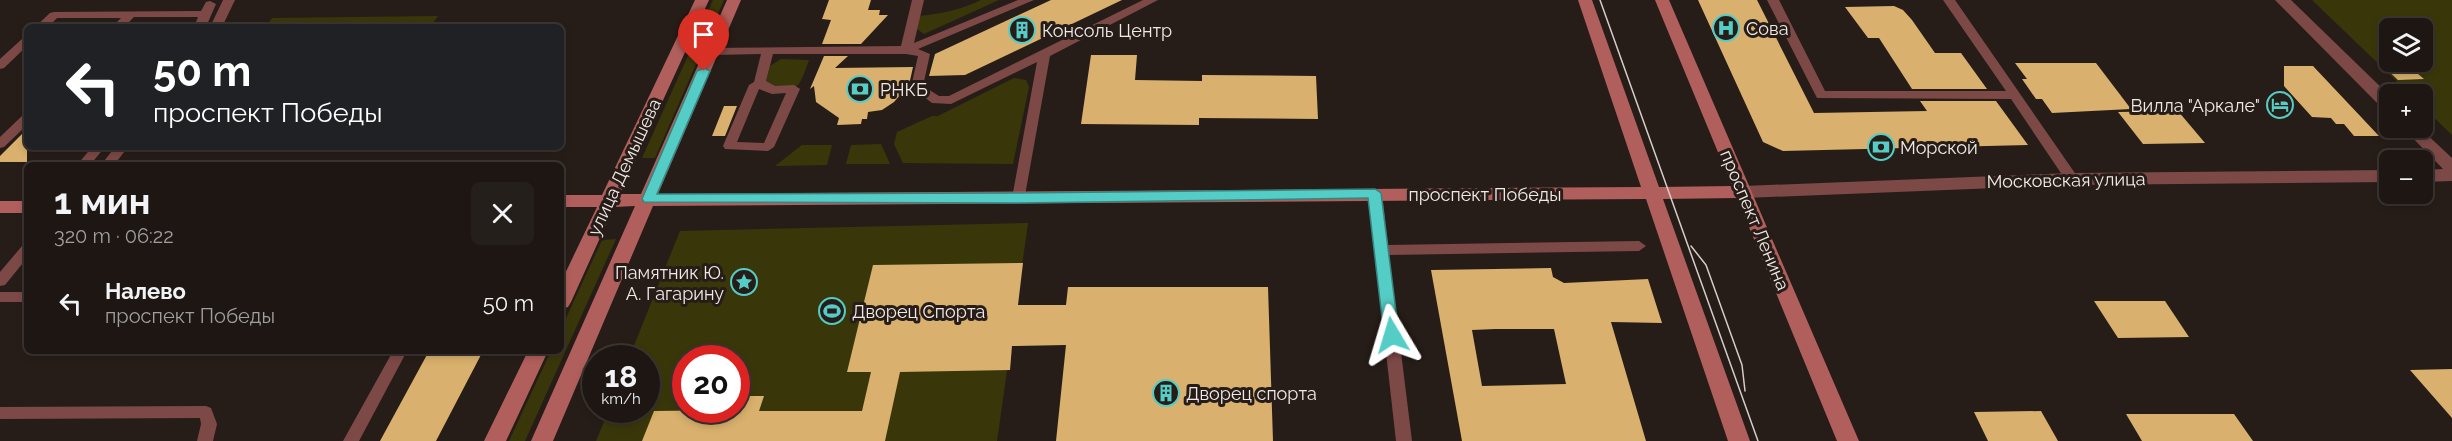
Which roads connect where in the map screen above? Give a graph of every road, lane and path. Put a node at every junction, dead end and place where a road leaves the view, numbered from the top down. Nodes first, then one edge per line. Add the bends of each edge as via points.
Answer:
1 (702, 0) edge
2 (734, 0) edge
3 (918, 0) edge
4 (1028, 0) edge
5 (1152, 0) edge
6 (1585, 0) edge
7 (1662, 0) edge
8 (1773, 0) edge
9 (1949, 0) edge
10 (2282, 0) edge
11 (228, 2) edge
12 (208, 6) edge
13 (131, 14) junction
14 (44, 24) edge
15 (121, 24) edge
16 (201, 24) edge
17 (217, 24) edge
18 (24, 43) edge
19 (906, 50) junction
20 (712, 51) junction
21 (768, 51) junction
22 (1044, 54) junction
23 (0, 65) edge
24 (759, 85) junction
25 (2015, 95) junction
26 (2379, 95) edge
27 (24, 121) edge
28 (2421, 138) edge
29 (0, 144) edge
30 (96, 150) edge
31 (120, 150) edge
32 (86, 162) edge
33 (110, 162) edge
34 (2452, 168) edge
35 (2452, 175) edge
36 (2379, 176) edge
37 (2433, 176) edge
38 (2072, 179) junction
39 (1744, 192) junction
40 (1375, 193) junction
41 (1653, 193) junction
42 (1019, 198) junction
43 (609, 199) junction
44 (648, 199) junction
45 (564, 201) edge
46 (0, 207) edge
47 (24, 207) edge
48 (1639, 246) dead end
49 (1381, 250) junction
50 (24, 253) edge
51 (0, 281) edge
52 (564, 292) edge
53 (0, 297) edge
54 (24, 297) edge
55 (398, 354) edge
56 (537, 354) edge
57 (0, 413) edge
58 (204, 441) edge
59 (351, 441) edge
60 (495, 441) edge
61 (542, 441) edge
62 (1404, 441) edge
63 (1739, 441) edge
64 (1848, 441) edge

1 - 43 street, улица Демышева
2 - 20 street, улица Демышева
3 - 19 lane
4 - 19 lane
5 - 22 lane
6 - 41 street
7 - 39 street, проспект Ленина
8 - 25 lane via 1821,95
9 - 25 lane
10 - 26 street
11 - 12 lane
11 - 17 lane
12 - 13 lane
12 - 16 lane
13 - 14 lane via 54,15
13 - 15 lane
18 - 23 lane
19 - 21 lane
19 - 22 lane via 924,54 917,87 936,100 951,100
20 - 21 lane
20 - 44 street, улица Демышева
21 - 24 lane
22 - 42 lane
24 - 24 lane via 755,85 729,146 768,147 794,89 772,90
25 - 38 lane
27 - 29 lane
28 - 34 street
30 - 32 lane
31 - 33 lane
35 - 37 street
36 - 38 street, Московская улица
38 - 39 street, Московская улица
39 - 41 street, проспект Победы
39 - 64 street, проспект Ленина
40 - 41 street, проспект Победы
40 - 42 street, проспект Победы
40 - 49 lane
41 - 63 street
42 - 44 street, проспект Победы
43 - 44 street, проспект Победы
43 - 45 street, проспект Победы
43 - 52 street, улица Демышева
44 - 61 street, улица Демышева
46 - 47 street
48 - 49 lane
49 - 62 lane
50 - 51 lane
53 - 54 lane
55 - 59 lane
56 - 60 street
57 - 58 lane via 206,412 209,424

